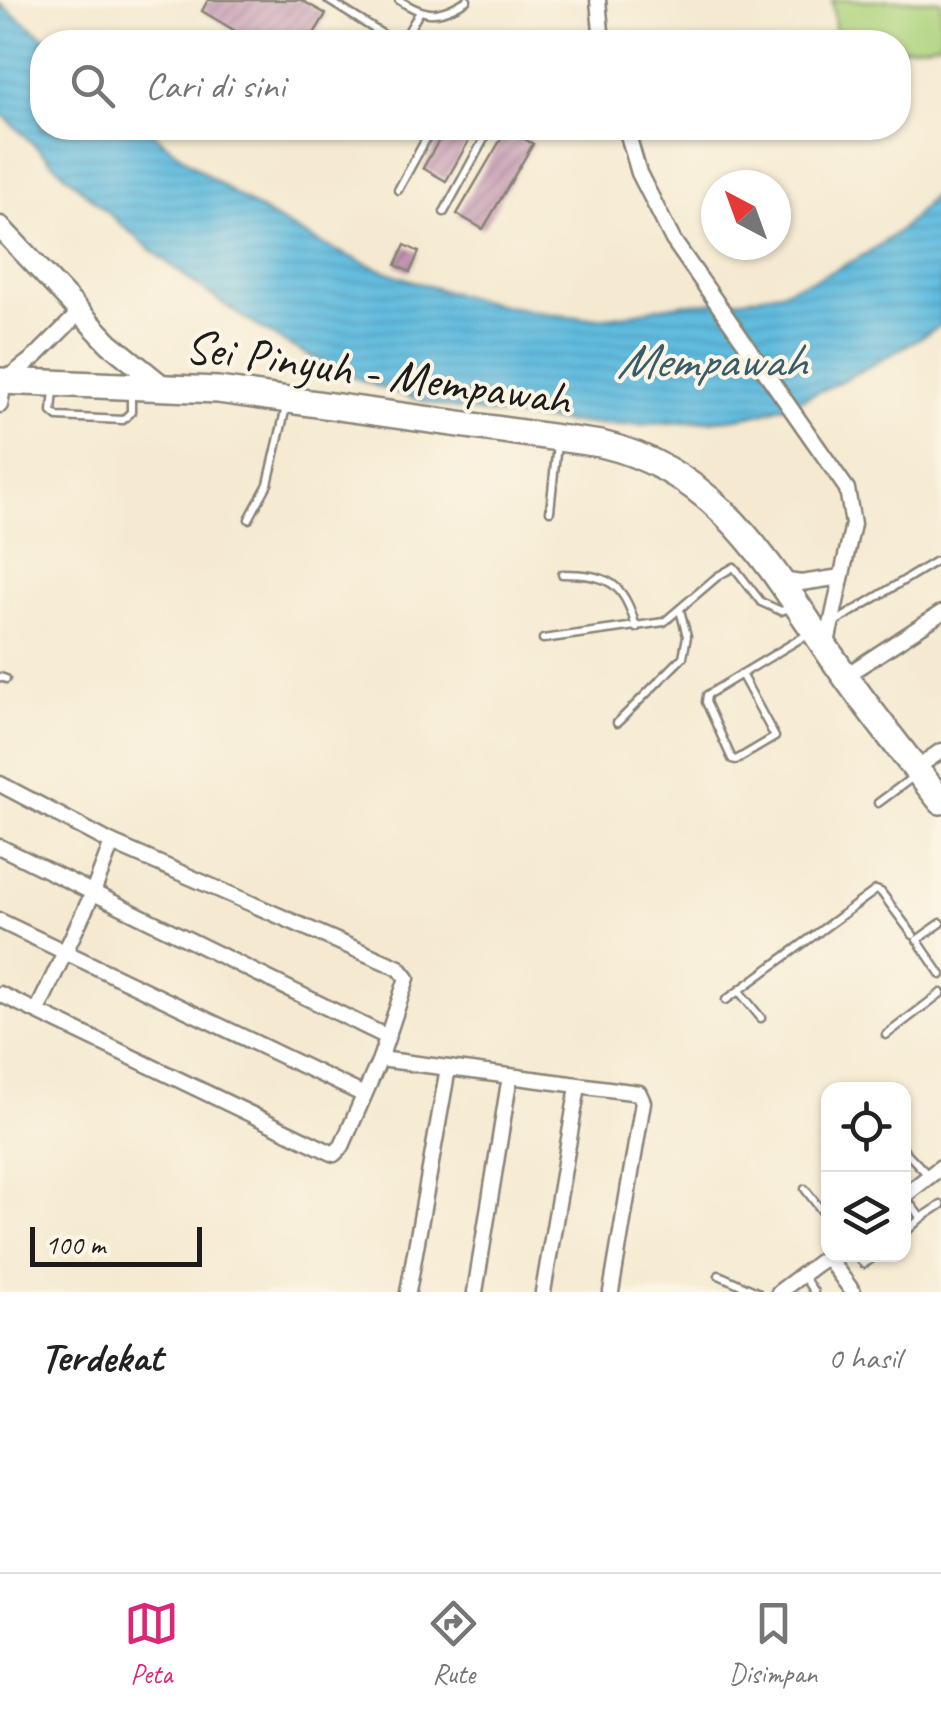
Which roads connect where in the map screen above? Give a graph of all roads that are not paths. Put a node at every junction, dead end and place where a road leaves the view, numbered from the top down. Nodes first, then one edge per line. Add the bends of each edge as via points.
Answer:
1 (328, 0) edge
2 (399, 0) edge
3 (467, 0) edge
4 (598, 0) edge
5 (419, 13) junction
6 (378, 30) edge
7 (407, 30) edge
8 (601, 30) edge
9 (425, 140) edge
10 (483, 140) edge
11 (630, 140) edge
12 (398, 190) dead end
13 (444, 212) dead end
14 (0, 228) edge
15 (79, 314) junction
16 (161, 385) junction
17 (1, 389) edge
18 (288, 401) junction
19 (558, 438) junction
20 (550, 511) dead end
21 (249, 519) dead end
22 (936, 561) dead end
23 (562, 574) dead end
24 (841, 578) junction
25 (780, 580) junction
26 (797, 603) junction
27 (680, 610) junction
28 (941, 613) edge
29 (636, 628) junction
30 (824, 634) junction
31 (543, 638) dead end
32 (741, 674) junction
33 (845, 676) junction
34 (617, 724) dead end
35 (941, 751) edge
36 (918, 770) junction
37 (0, 784) edge
38 (941, 801) edge
39 (878, 803) dead end
40 (112, 843) junction
41 (0, 848) edge
42 (92, 896) junction
43 (0, 921) edge
44 (941, 922) edge
45 (916, 940) junction
46 (64, 949) junction
47 (941, 975) edge
48 (739, 990) junction
49 (0, 994) edge
50 (941, 994) edge
51 (726, 1000) dead end
52 (37, 1011) junction
53 (760, 1018) dead end
54 (886, 1035) dead end
55 (386, 1037) junction
56 (380, 1058) junction
57 (448, 1068) junction
58 (510, 1076) junction
59 (578, 1086) junction
60 (362, 1094) junction
61 (911, 1155) edge
62 (935, 1172) edge
63 (804, 1189) dead end
64 (911, 1191) edge
65 (911, 1205) edge
66 (941, 1205) edge
67 (821, 1210) edge
68 (921, 1218) junction
69 (911, 1227) edge
70 (821, 1261) edge
71 (832, 1262) edge
72 (719, 1275) dead end
73 (802, 1275) junction
74 (408, 1292) edge
75 (475, 1292) edge
76 (544, 1292) edge
77 (611, 1292) edge
78 (757, 1292) edge
79 (780, 1292) edge
80 (814, 1292) edge
81 (853, 1292) edge

1 - 6 lane
2 - 5 lane
3 - 5 lane via 442,12
4 - 8 street
5 - 7 lane
9 - 12 lane
10 - 13 lane
11 - 24 street via 673,240 840,474 853,524
14 - 15 main road
15 - 16 main road
15 - 17 street
16 - 17 highway, Sei Pinyuh - Mempawah via 131,395
16 - 18 highway, Sei Pinyuh - Mempawah
18 - 19 highway, Sei Pinyuh - Mempawah
18 - 21 lane via 268,484
19 - 20 lane
19 - 25 highway, Sei Pinyuh - Mempawah via 631,451 682,477 741,528
22 - 30 lane
23 - 29 lane via 589,574 620,589
24 - 25 street
24 - 30 street
25 - 26 highway, Sei Pinyuh - Mempawah
26 - 27 lane via 774,611 734,567
26 - 30 highway, Sei Pinyuh - Mempawah
27 - 29 lane via 664,622
27 - 34 lane via 688,636 683,657
28 - 33 street
29 - 31 lane
30 - 32 lane
30 - 33 highway, Sei Pinyuh - Mempawah
32 - 32 lane via 775,738 736,760 706,698
33 - 36 highway, Sei Pinyuh - Mempawah
35 - 36 street
36 - 38 highway, Sei Pinyuh - Mempawah
36 - 39 lane
37 - 40 street
40 - 42 street
40 - 55 street via 402,970 407,978
41 - 42 street
42 - 46 street
42 - 55 street
43 - 46 street
44 - 45 lane
45 - 47 lane
45 - 48 lane via 876,890
46 - 52 street
46 - 60 street
48 - 51 lane
48 - 53 lane
49 - 52 street
50 - 54 lane
52 - 60 street via 334,1154
55 - 56 street
56 - 57 street
56 - 60 street
57 - 58 street
57 - 74 street
58 - 59 street
58 - 75 street
59 - 76 street
59 - 77 street via 638,1092 643,1102
61 - 62 lane
62 - 64 street
63 - 67 lane
65 - 68 lane
66 - 68 lane
68 - 69 lane
70 - 73 street
71 - 81 street
72 - 78 lane
73 - 79 street
73 - 80 lane

